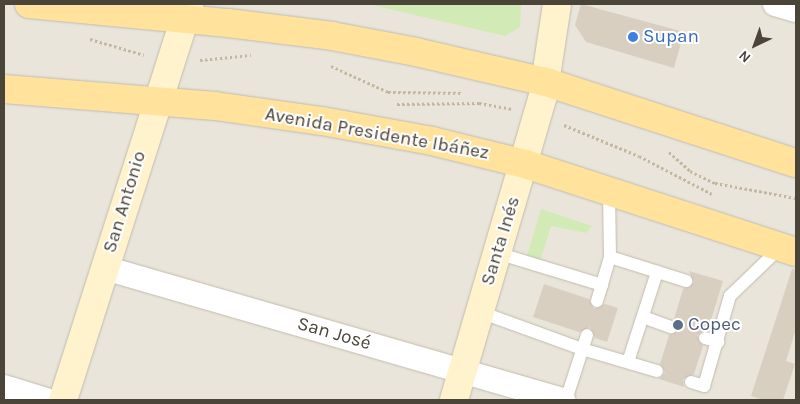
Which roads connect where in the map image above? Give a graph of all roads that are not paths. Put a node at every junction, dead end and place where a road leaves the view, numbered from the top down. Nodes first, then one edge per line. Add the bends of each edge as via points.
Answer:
1 (29, 4) edge
2 (557, 4) edge
3 (775, 4) edge
4 (796, 10) edge
5 (186, 11) edge
6 (546, 82) junction
7 (4, 89) edge
8 (156, 102) junction
9 (796, 162) edge
10 (525, 164) junction
11 (609, 191) junction
12 (789, 249) edge
13 (497, 253) junction
14 (610, 257) junction
15 (105, 268) junction
16 (657, 272) junction
17 (686, 281) dead end
18 (602, 285) junction
19 (597, 301) dead end
20 (480, 312) junction
21 (643, 318) junction
22 (672, 327) dead end
23 (587, 335) dead end
24 (582, 349) junction
25 (628, 362) junction
26 (462, 371) junction
27 (658, 371) dead end
28 (691, 382) dead end
29 (4, 387) edge
30 (46, 400) edge
31 (63, 400) edge
32 (454, 400) edge
33 (565, 400) edge

1 - 5 main road
2 - 6 main road, Santa Inés
3 - 4 street
5 - 6 main road via 332,36
5 - 8 main road, San Antonio
6 - 9 main road
6 - 10 main road, Santa Inés
7 - 8 main road, Avenida Presidente Ibáñez
8 - 10 main road, Avenida Presidente Ibáñez via 215,106 322,121 432,141
8 - 15 main road, San Antonio
10 - 11 main road, Avenida Presidente Ibáñez
10 - 13 main road, Santa Inés
11 - 12 main road, Avenida Presidente Ibáñez
11 - 14 lane
12 - 28 lane via 725,294 711,340 704,386
13 - 18 lane
13 - 20 main road, Santa Inés
14 - 16 lane
14 - 18 lane
15 - 26 street, San José
15 - 31 main road, San Antonio
16 - 17 lane
16 - 21 lane
18 - 19 lane
20 - 24 lane
20 - 26 main road, Santa Inés
21 - 22 lane
21 - 25 lane
23 - 24 lane
24 - 25 lane
24 - 33 lane
25 - 27 lane
26 - 32 main road, Santa Inés
26 - 33 street, San José
29 - 30 street

